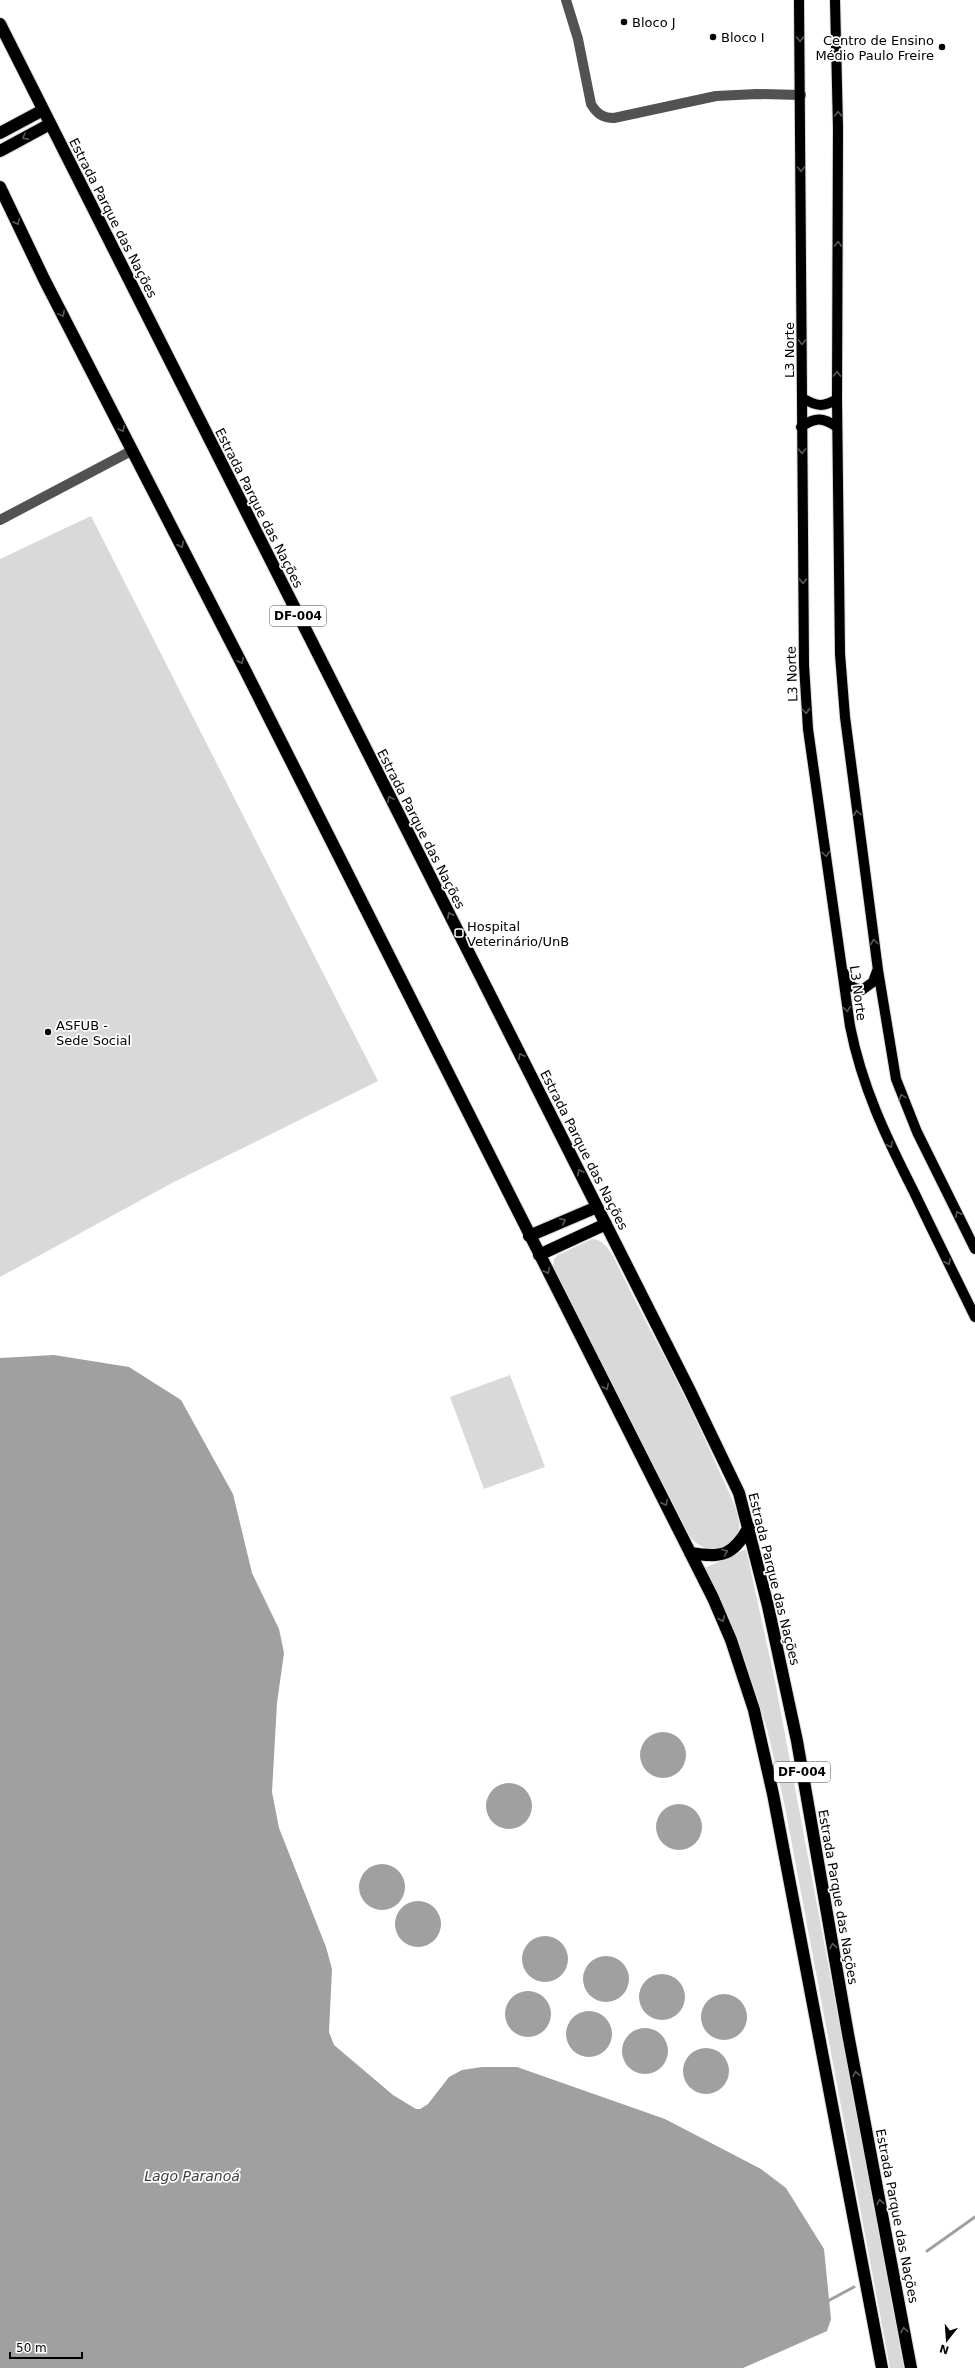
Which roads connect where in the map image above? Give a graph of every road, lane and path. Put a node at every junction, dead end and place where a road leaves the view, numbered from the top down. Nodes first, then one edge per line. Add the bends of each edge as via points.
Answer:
1 (566, 0) edge
2 (799, 0) edge
3 (835, 0) edge
4 (0, 24) edge
5 (801, 95) junction
6 (43, 110) junction
7 (50, 124) junction
8 (0, 133) edge
9 (0, 151) edge
10 (0, 187) edge
11 (802, 398) junction
12 (837, 399) junction
13 (801, 427) junction
14 (837, 427) junction
15 (133, 450) junction
16 (0, 520) edge
17 (842, 970) junction
18 (878, 970) junction
19 (597, 1207) junction
20 (606, 1224) junction
21 (529, 1236) junction
22 (975, 1250) edge
23 (539, 1255) junction
24 (975, 1317) edge
25 (749, 1527) junction
26 (690, 1553) junction
27 (882, 2368) edge
28 (911, 2368) edge

1 - 5 street via 578,39 591,104 602,116 614,118 732,94
2 -> 5 main road, L3 Norte
12 -> 3 main road, L3 Norte via 838,176
4 - 6 highway, Estrada Parque das Nações / DF-004
5 -> 11 main road, L3 Norte
6 - 7 highway, Estrada Parque das Nações / DF-004
6 - 8 highway
7 -> 9 highway
19 -> 7 highway, Estrada Parque das Nações / DF-004
10 -> 15 highway, DF-004 via 44,279
11 - 12 main road via 820,406 828,405
11 - 13 main road, L3 Norte
12 - 14 main road, L3 Norte
13 - 14 main road via 817,419 828,420
13 -> 17 main road, L3 Norte via 806,706
18 -> 14 main road, L3 Norte via 845,717 840,654
15 - 16 street
15 -> 21 highway, DF-004
17 - 18 main road via 852,987 862,990 873,982
17 -> 24 main road, L3 Norte via 856,1058 869,1096
22 -> 18 main road, L3 Norte via 917,1132 896,1079
19 - 20 highway, Estrada Parque das Nações / DF-004
21 -> 19 highway
20 - 23 highway
20 - 25 highway, Estrada Parque das Nações / DF-004 via 727,1466
21 - 23 highway, DF-004
23 -> 26 highway, DF-004
26 -> 25 highway via 713,1556 728,1552 740,1543
28 -> 25 highway, Estrada Parque das Nações / DF-004 via 796,1741
26 -> 27 highway, DF-004 via 731,1640 755,1717 775,1802

